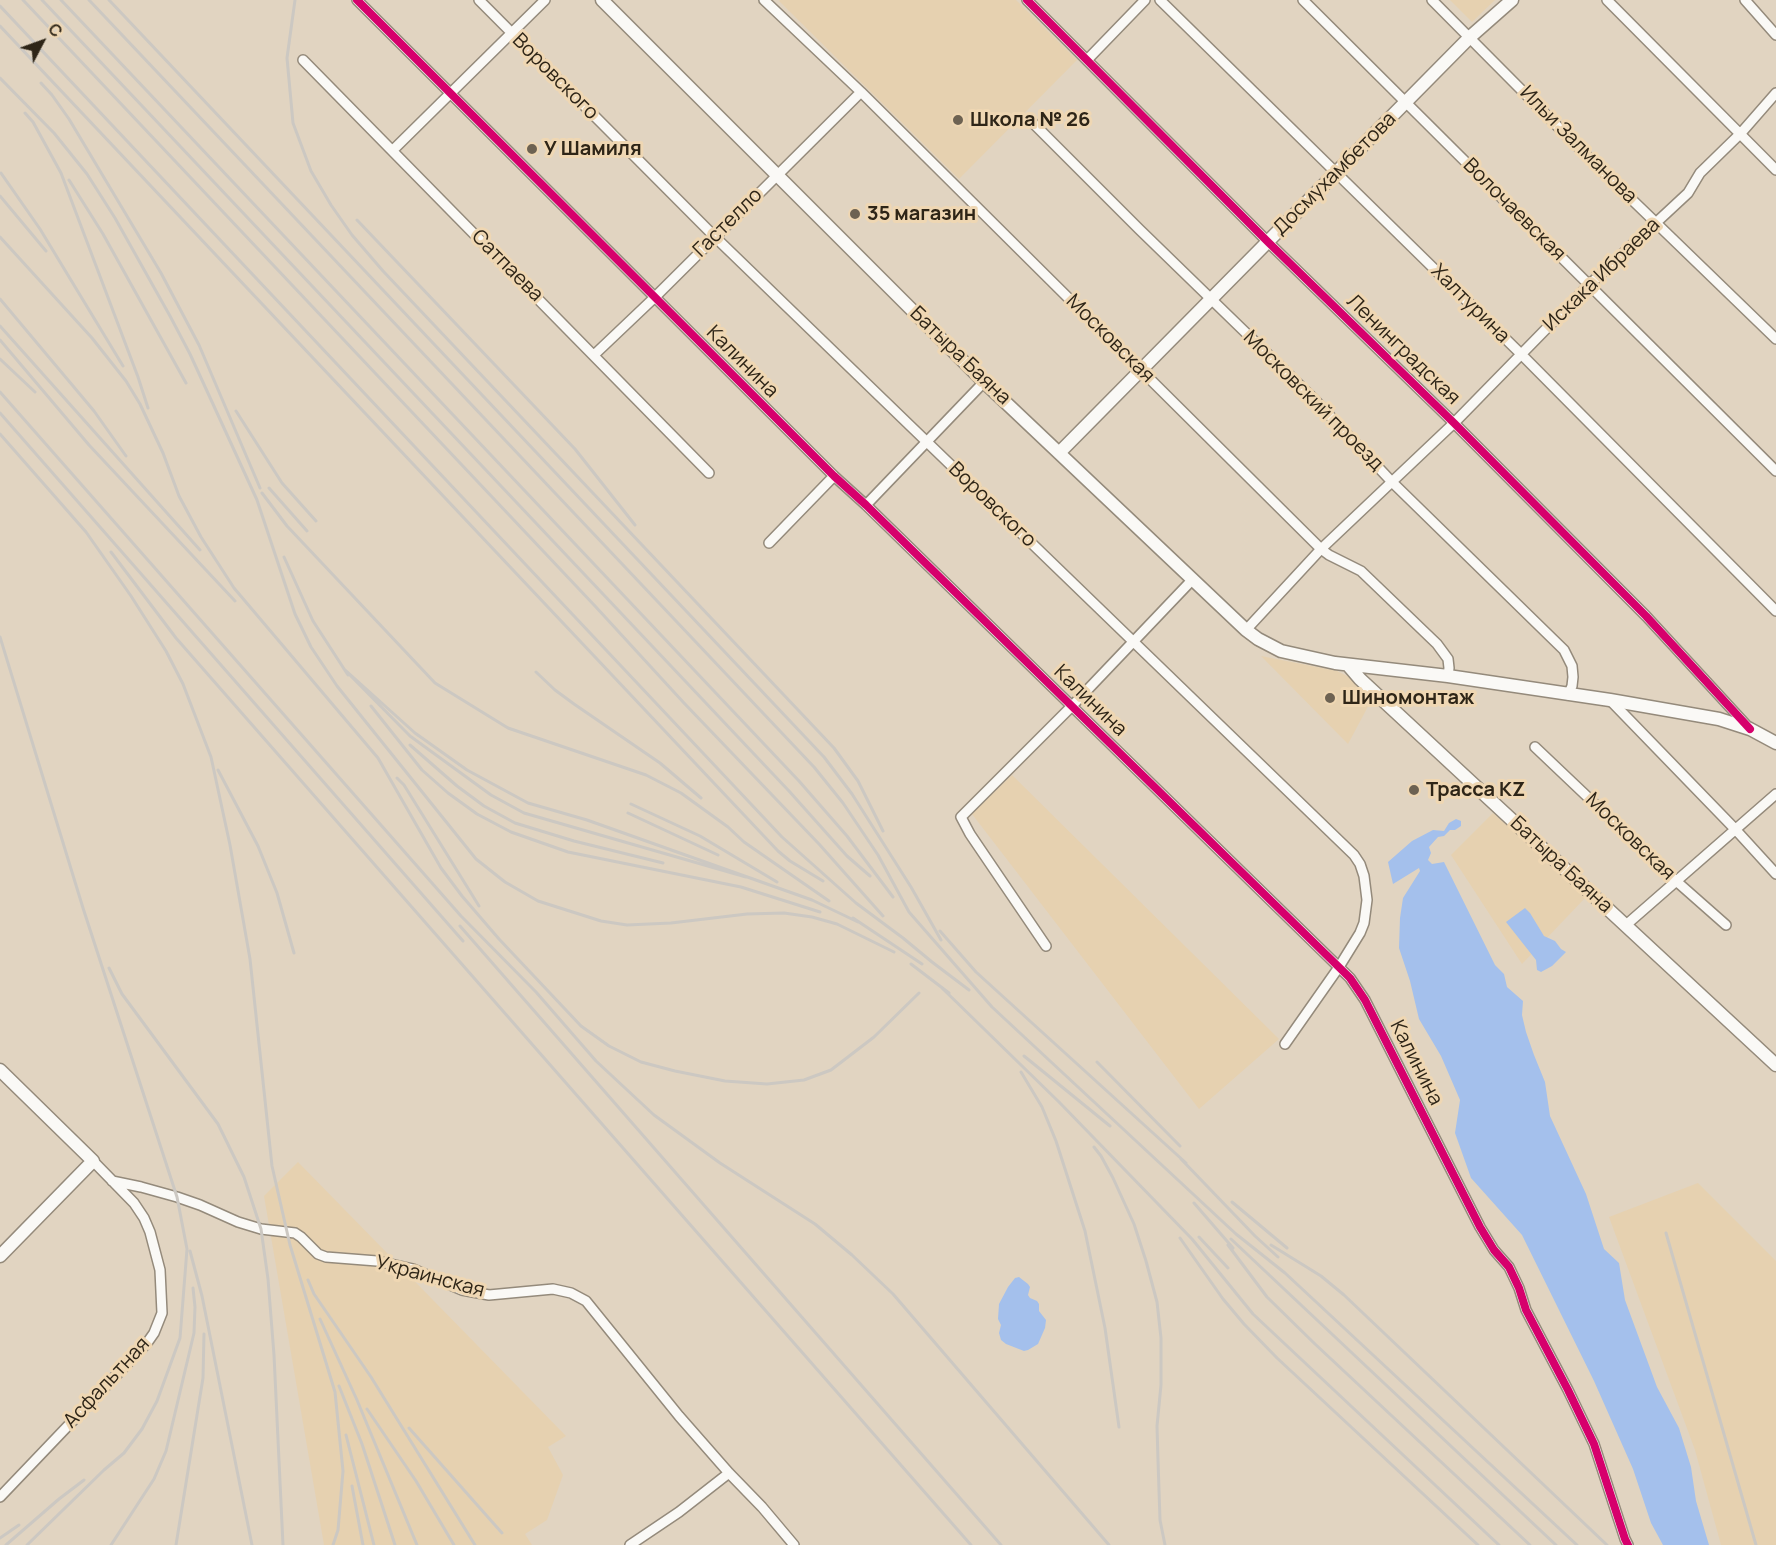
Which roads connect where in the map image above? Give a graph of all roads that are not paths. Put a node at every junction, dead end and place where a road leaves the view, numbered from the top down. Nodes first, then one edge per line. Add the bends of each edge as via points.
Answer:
1 (357, 0) edge
2 (479, 0) edge
3 (544, 0) edge
4 (602, 0) edge
5 (764, 0) edge
6 (1027, 0) edge
7 (1145, 0) edge
8 (1160, 0) edge
9 (1303, 0) edge
10 (1432, 0) edge
11 (1512, 0) edge
12 (1607, 0) edge
13 (1745, 0) edge
14 (511, 33) junction
15 (1776, 35) edge
16 (1470, 37) junction
17 (303, 60) dead end
18 (1087, 60) junction
19 (861, 92) junction
20 (451, 93) junction
21 (1776, 93) edge
22 (1406, 103) junction
23 (1029, 118) dead end
24 (1741, 133) junction
25 (393, 150) junction
26 (1776, 170) edge
27 (1337, 173) junction
28 (776, 175) junction
29 (1657, 222) junction
30 (715, 237) junction
31 (1268, 242) junction
32 (1589, 285) junction
33 (654, 298) junction
34 (1211, 299) junction
35 (1776, 339) edge
36 (1521, 354) junction
37 (594, 355) junction
38 (1141, 370) junction
39 (984, 382) junction
40 (1454, 423) junction
41 (926, 442) junction
42 (1059, 453) junction
43 (1776, 471) edge
44 (709, 473) dead end
45 (834, 476) junction
46 (1392, 482) junction
47 (866, 505) junction
48 (769, 543) dead end
49 (1321, 549) junction
50 (1193, 579) junction
51 (1776, 611) edge
52 (1245, 630) junction
53 (1133, 642) junction
54 (1348, 665) junction
55 (1448, 676) junction
56 (1568, 694) junction
57 (1610, 700) junction
58 (1072, 706) junction
59 (1750, 729) junction
60 (1776, 743) edge
61 (1535, 747) dead end
62 (1776, 794) edge
63 (1735, 829) junction
64 (1776, 874) edge
65 (1675, 880) junction
66 (1626, 925) junction
67 (1726, 925) dead end
68 (1046, 946) dead end
69 (1339, 967) junction
70 (1285, 1044) dead end
71 (1776, 1065) edge
72 (0, 1070) edge
73 (93, 1161) junction
74 (112, 1181) junction
75 (0, 1256) edge
76 (729, 1473) junction
77 (0, 1497) edge
78 (630, 1545) edge
79 (794, 1545) edge
80 (1629, 1545) edge

1 - 20 street, Калинина
2 - 14 street, Воровского
3 - 14 street
4 - 28 street, Батыра Баяна
5 - 19 street, Московская
6 - 18 street, Ленинградская
7 - 18 street
8 - 27 street, Халтурина
9 - 22 street, Волочаевская
10 - 16 street, Ильи Залманова
11 - 16 street, Досмухамбетова
12 - 24 street
13 - 15 street
14 - 20 street
14 - 30 street, Воровского
16 - 22 street, Досмухамбетова
16 - 29 street, Ильи Залманова
17 - 25 street, Сатпаева
18 - 31 street, Ленинградская
19 - 28 street, Гастелло
19 - 38 street, Московская
20 - 25 street
20 - 33 street, Калинина
21 - 24 street, Искака Ибраева
22 - 27 street, Досмухамбетова
22 - 32 street, Волочаевская
23 - 34 street, Московский проезд
24 - 26 street
24 - 29 street, Искака Ибраева
25 - 37 street, Сатпаева
27 - 31 street, Досмухамбетова
27 - 36 street, Халтурина
28 - 30 street, Гастелло
28 - 39 street, Батыра Баяна
29 - 32 street, Искака Ибраева
29 - 35 street, Ильи Залманова
30 - 33 street, Гастелло
30 - 41 street, Воровского
31 - 34 street, Досмухамбетова
31 - 40 street, Ленинградская
32 - 36 street, Искака Ибраева
32 - 43 street, Волочаевская
33 - 37 street, Гастелло
33 - 45 street, Калинина
34 - 38 street, Досмухамбетова
34 - 46 street, Московский проезд
36 - 40 street, Искака Ибраева
36 - 51 street, Халтурина
37 - 44 street, Сатпаева
38 - 42 street, Досмухамбетова
38 - 49 street, Московская
39 - 41 street
39 - 42 street, Батыра Баяна
40 - 46 street, Искака Ибраева
40 - 59 street, Ленинградская via 1646,616
41 - 47 street
41 - 53 street, Воровского
42 - 50 street, Батыра Баяна
45 - 47 street, Калинина
45 - 48 street
46 - 49 street, Искака Ибраева
46 - 56 street, Московский проезд via 1564,650 1574,677
47 - 58 street, Калинина
49 - 52 street, Искака Ибраева
49 - 55 street, Московская via 1361,571 1437,644 1448,659
50 - 52 street, Батыра Баяна
50 - 53 street
52 - 54 street, Батыра Баяна via 1281,651
53 - 58 street
53 - 69 street, Воровского via 1346,846 1360,864 1367,900 1364,923
54 - 55 street, Батыра Баяна
54 - 66 street, Батыра Баяна
55 - 56 street, Батыра Баяна
56 - 57 street, Батыра Баяна
57 - 59 street, Батыра Баяна via 1719,719
57 - 63 street
58 - 68 street via 961,817
58 - 69 street, Калинина
59 - 60 street, Батыра Баяна
61 - 65 street, Московская
62 - 63 street
63 - 64 street
63 - 65 street
65 - 66 street
65 - 67 street, Московская
66 - 71 street, Батыра Баяна
69 - 70 street, Воровского
69 - 80 street, Калинина via 1365,1000 1480,1227 1509,1267 1526,1311 1594,1444
72 - 73 street
73 - 74 street, Асфальтная
73 - 75 street
74 - 76 street, Украинская via 177,1197 261,1229 295,1233 326,1257 377,1261 413,1269 462,1290 489,1294 553,1289 571,1293 586,1301
74 - 77 street, Асфальтная via 134,1203 150,1232 162,1290 158,1327
76 - 78 street
76 - 79 street, Украинская

